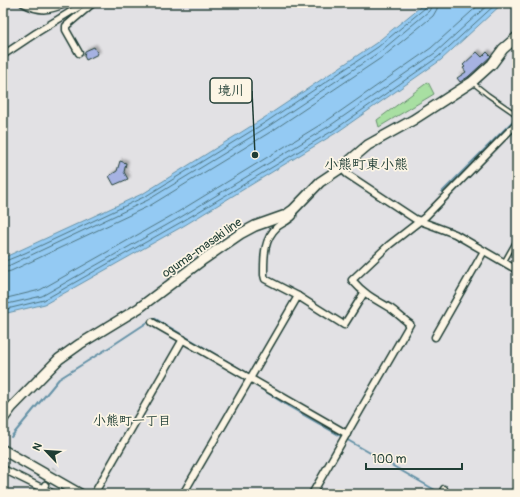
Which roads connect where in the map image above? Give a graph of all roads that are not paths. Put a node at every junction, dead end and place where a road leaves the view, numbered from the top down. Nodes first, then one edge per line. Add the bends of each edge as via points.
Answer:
1 (23, 3) edge
2 (68, 3) edge
3 (82, 3) edge
4 (93, 3) edge
5 (517, 38) edge
6 (79, 53) dead end
7 (3, 55) edge
8 (472, 82) junction
9 (517, 115) edge
10 (517, 122) edge
11 (341, 168) junction
12 (293, 210) junction
13 (419, 221) junction
14 (517, 239) edge
15 (484, 251) junction
16 (504, 262) junction
17 (517, 270) edge
18 (364, 293) junction
19 (298, 296) junction
20 (152, 322) dead end
21 (434, 337) dead end
22 (183, 339) junction
23 (250, 378) junction
24 (3, 418) edge
25 (347, 434) junction
26 (3, 450) edge
27 (3, 469) edge
28 (44, 487) junction
29 (38, 494) edge
30 (54, 494) edge
31 (80, 494) edge
32 (94, 494) edge
33 (183, 494) edge
34 (312, 494) edge

1 - 2 street via 38,10 49,10
3 - 7 street
4 - 6 street via 66,26
5 - 8 main road, oguma-masaki line
8 - 9 lane
8 - 11 main road, oguma-masaki line via 414,120 368,145
10 - 13 street
11 - 12 main road, oguma-masaki line via 320,182
11 - 13 street
12 - 19 street via 293,216 270,235 265,246 264,275 265,279
12 - 24 main road, oguma-masaki line via 240,234 139,308 75,348 42,376
13 - 15 street via 455,234
13 - 18 street via 352,280
14 - 16 lane
15 - 16 street
15 - 21 street
16 - 17 street
18 - 19 street via 344,325
18 - 25 street via 392,309 410,324
19 - 23 street
20 - 22 street
22 - 23 street
22 - 32 street
23 - 25 street
23 - 33 street
25 - 34 street
26 - 31 main road
27 - 28 street
28 - 29 street
28 - 30 street

